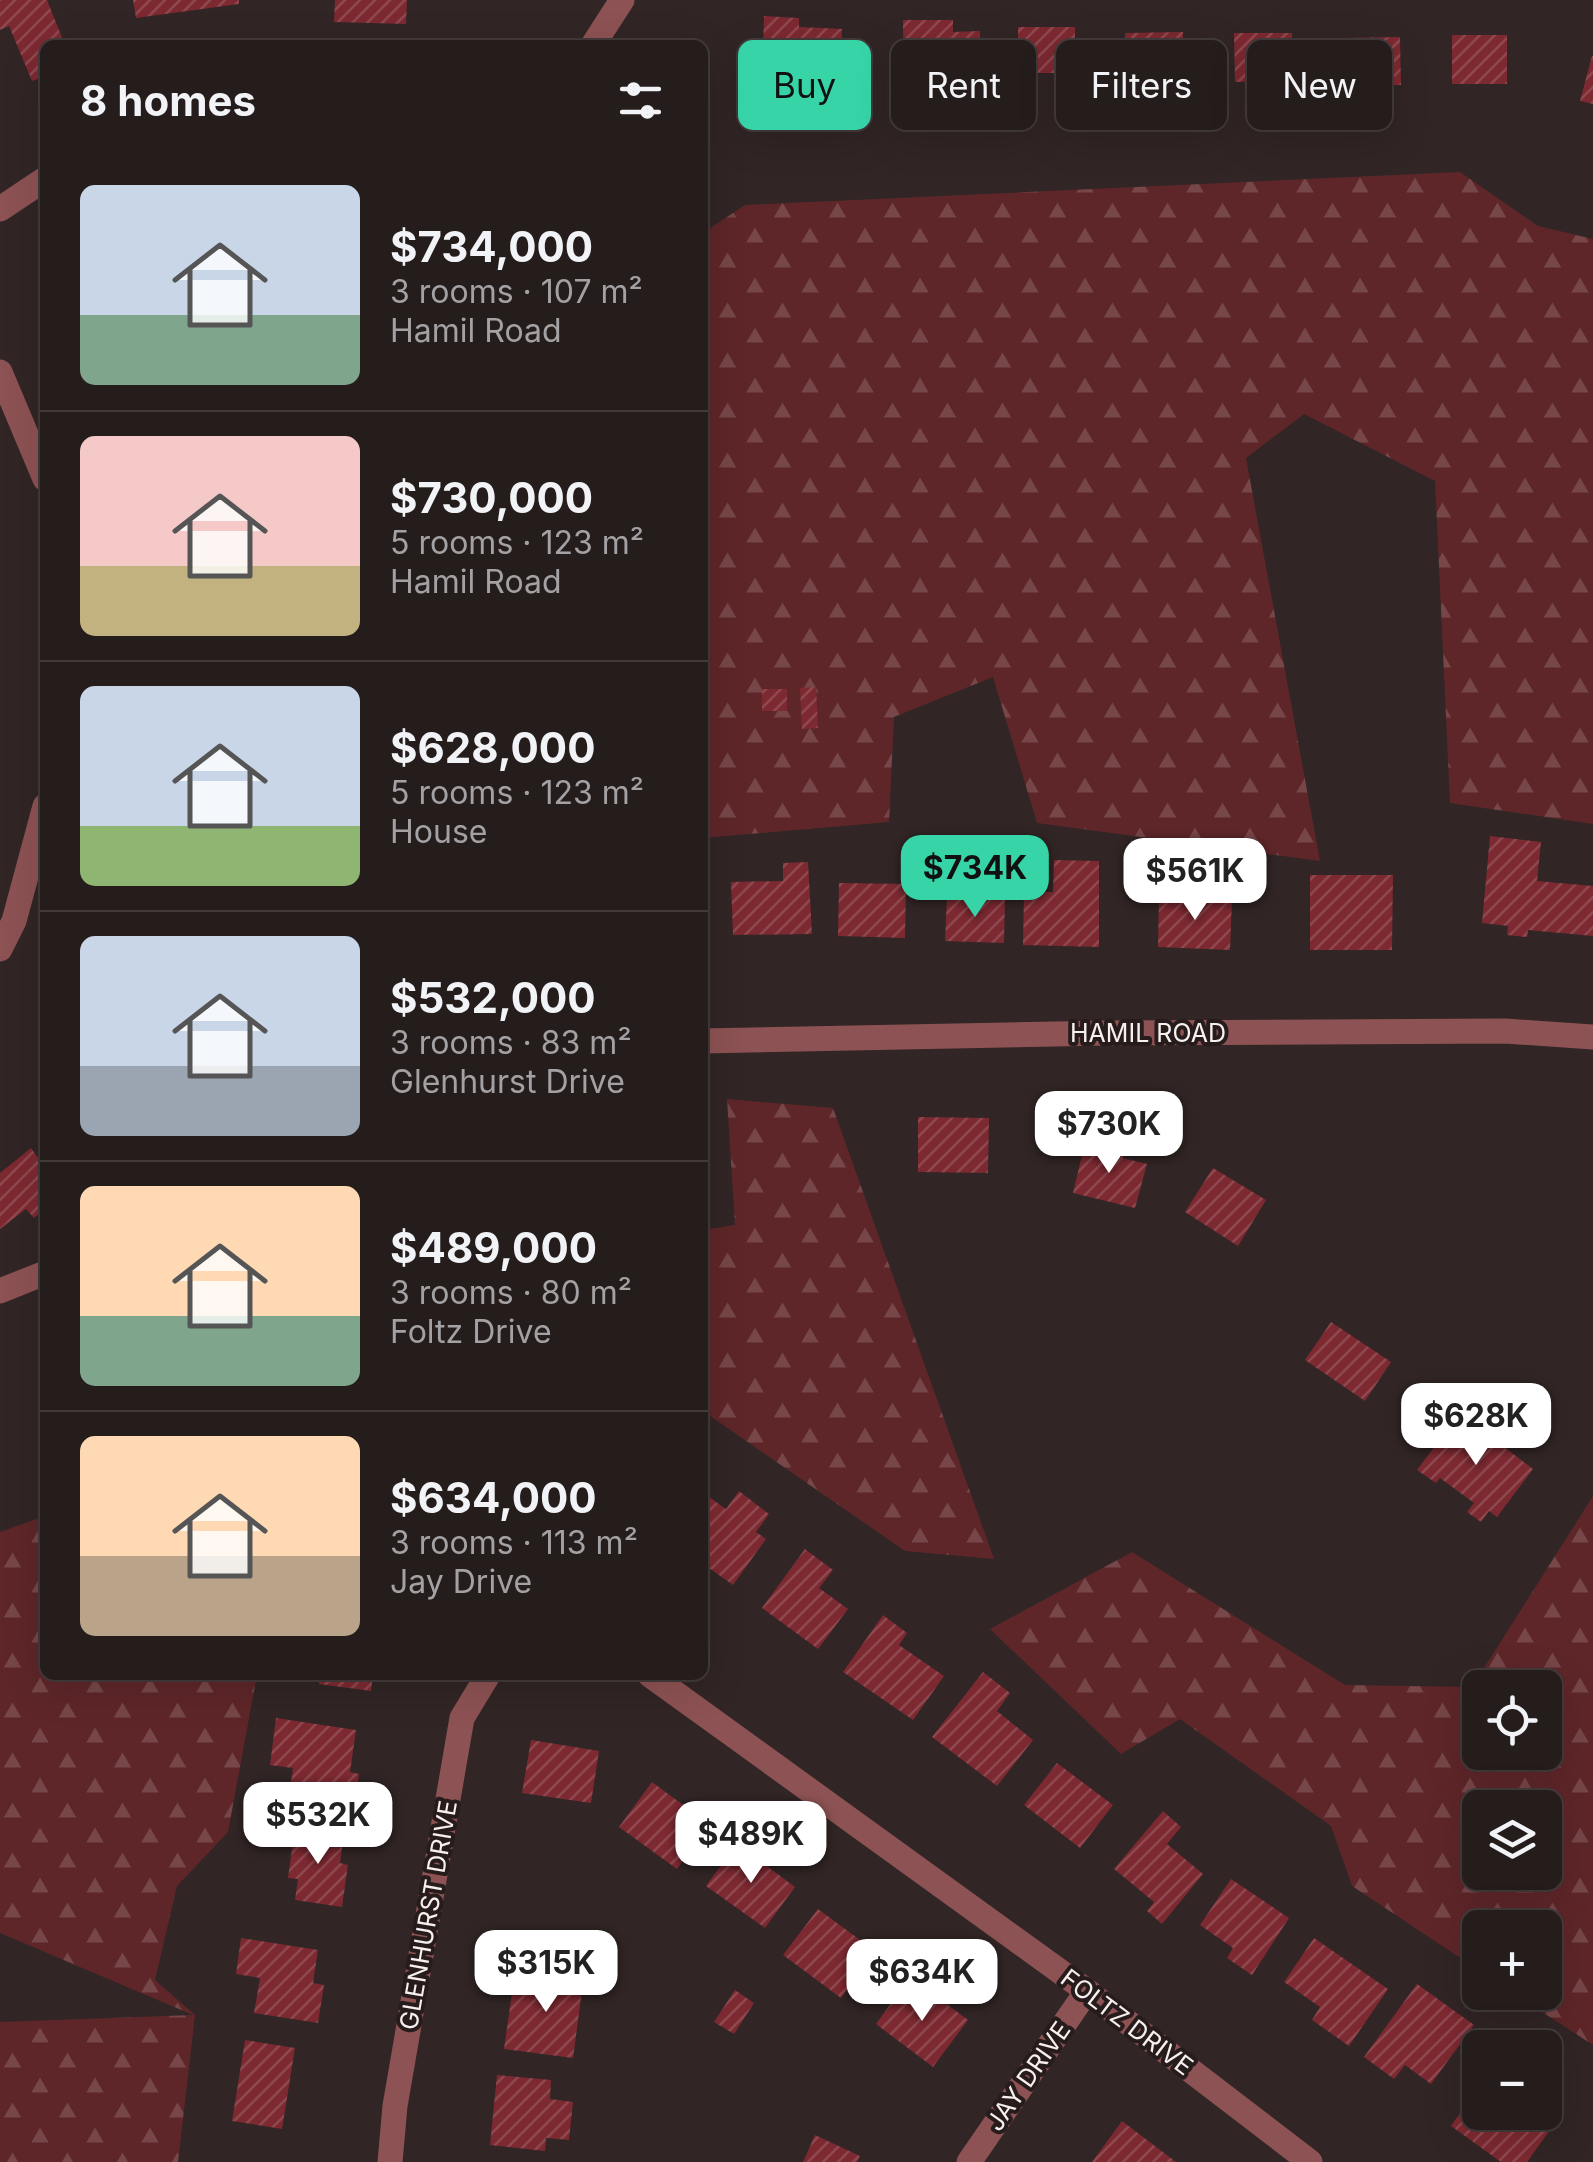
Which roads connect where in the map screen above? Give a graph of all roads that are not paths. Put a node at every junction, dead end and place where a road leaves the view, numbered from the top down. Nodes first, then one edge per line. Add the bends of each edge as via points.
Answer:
1 (622, 0) edge
2 (596, 40) edge
3 (40, 182) edge
4 (0, 209) edge
5 (0, 372) edge
6 (40, 467) edge
7 (40, 825) edge
8 (0, 949) edge
9 (1593, 1037) edge
10 (708, 1041) edge
11 (40, 1275) edge
12 (0, 1291) edge
13 (485, 1680) edge
14 (657, 1680) edge
15 (1087, 1991) junction
16 (390, 2162) edge
17 (969, 2162) edge
18 (1310, 2162) edge

1 - 2 street
3 - 4 street
5 - 6 street
7 - 8 street
9 - 10 street, HAMIL ROAD via 1505,1030
11 - 12 street
13 - 16 street, GLENHURST DRIVE via 462,1718
14 - 15 street, FOLTZ DRIVE
15 - 17 street, JAY DRIVE
15 - 18 street, FOLTZ DRIVE

